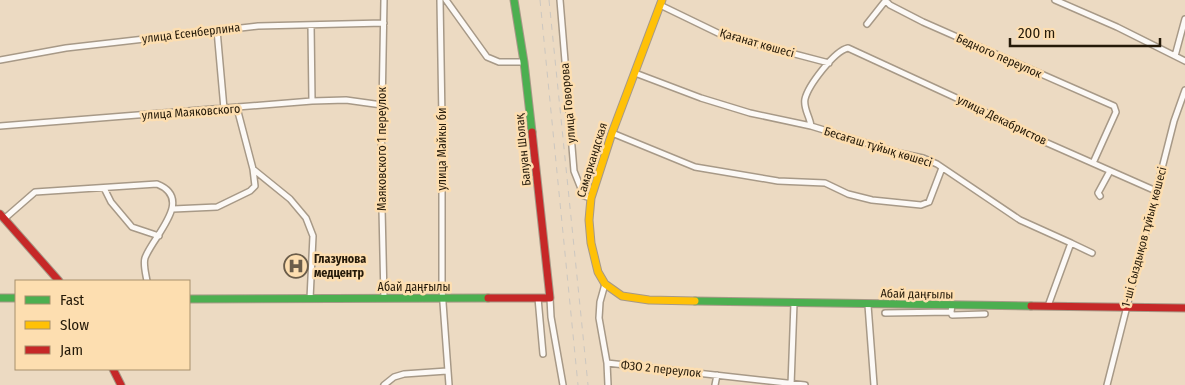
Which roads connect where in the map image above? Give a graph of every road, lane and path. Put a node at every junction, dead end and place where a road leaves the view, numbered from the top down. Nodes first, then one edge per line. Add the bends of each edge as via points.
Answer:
1 (384, 0) edge
2 (440, 0) edge
3 (446, 0) edge
4 (514, 0) edge
5 (560, 0) edge
6 (1055, 0) edge
7 (886, 1) edge
8 (661, 3) edge
9 (1185, 19) edge
10 (384, 23) junction
11 (311, 24) junction
12 (867, 24) dead end
13 (218, 30) junction
14 (1175, 56) junction
15 (0, 60) edge
16 (1185, 61) edge
17 (524, 62) junction
18 (828, 63) junction
19 (635, 73) junction
20 (1185, 90) edge
21 (312, 101) junction
22 (382, 105) junction
23 (237, 108) junction
24 (224, 109) junction
25 (0, 126) edge
26 (812, 126) junction
27 (612, 133) junction
28 (1093, 163) junction
29 (253, 168) junction
30 (942, 168) junction
31 (1110, 171) junction
32 (104, 188) junction
33 (1156, 192) junction
34 (1100, 196) dead end
35 (590, 198) junction
36 (173, 209) junction
37 (2, 216) edge
38 (159, 236) junction
39 (1071, 243) junction
40 (1092, 253) dead end
41 (58, 280) edge
42 (146, 280) edge
43 (605, 284) junction
44 (0, 298) edge
45 (15, 298) edge
46 (384, 298) junction
47 (443, 298) junction
48 (538, 298) junction
49 (550, 298) junction
50 (190, 299) edge
51 (310, 299) junction
52 (794, 303) junction
53 (868, 304) junction
54 (1048, 306) junction
55 (1125, 308) junction
56 (1185, 308) edge
57 (952, 309) junction
58 (885, 313) dead end
59 (985, 314) dead end
60 (543, 354) dead end
61 (607, 363) junction
62 (114, 370) edge
63 (447, 371) junction
64 (716, 375) junction
65 (394, 377) junction
66 (791, 384) edge
67 (121, 385) edge
68 (384, 385) edge
69 (395, 385) edge
70 (449, 385) edge
71 (563, 385) edge
72 (608, 385) edge
73 (715, 385) edge
74 (805, 385) edge
75 (874, 385) edge
76 (1107, 385) edge

1 - 10 street, Маяковского 1 переулок
2 - 47 street, улица Майкы би
3 - 17 street via 487,57 499,62
4 - 17 street, Балуан Шолақ
5 - 35 street, улица Говорова via 574,172 584,196
6 - 14 street
7 - 12 street
7 - 28 street, Бедного переулок via 923,22 1114,106 1116,112
8 - 18 street, Қағанат көшесі via 722,35
8 - 19 street, Самаркандская
9 - 14 street
10 - 11 street, улица Есенберлина
10 - 22 street, Маяковского 1 переулок
11 - 13 street, улица Есенберлина
11 - 21 street
13 - 15 street, улица Есенберлина via 66,48
13 - 24 street
14 - 16 street
17 - 49 street, Балуан Шолақ
18 - 26 street via 805,100
18 - 28 street, улица Декабристов via 848,48
19 - 26 street, Бесағаш тұйық көшесі via 750,113
19 - 27 street, Самаркандская
20 - 33 street, 1-ші Сыздықов тұйық көшесі
21 - 22 street, улица Маяковского via 346,100
21 - 23 street, улица Маяковского
22 - 46 street, Маяковского 1 переулок
23 - 24 street, улица Маяковского
23 - 29 street
24 - 25 street, улица Маяковского
26 - 30 street, Бесағаш тұйық көшесі via 923,158
27 - 30 street via 695,167 778,181 825,183 848,194 898,204 929,202
27 - 35 street, Самаркандская
28 - 31 street, улица Декабристов
29 - 36 street via 255,186 250,191 217,207
29 - 51 street via 290,199 306,218 312,236
30 - 39 street, Бесағаш тұйық көшесі via 1020,220
31 - 33 street, улица Декабристов
31 - 34 street via 1098,193
32 - 36 street via 157,184 172,194
32 - 37 street via 34,192
32 - 38 street via 132,227
33 - 55 street, 1-ші Сыздықов тұйық көшесі
35 - 43 street, Самаркандская via 591,243 598,272
36 - 38 street
37 - 41 street
38 - 42 street via 145,260
39 - 40 street, Бесағаш тұйық көшесі
39 - 54 street
43 - 52 street, Абай даңғылы via 622,296 649,300
43 - 61 street via 598,318
44 - 45 street
46 - 47 street, Абай даңғылы
46 - 51 street, Абай даңғылы
47 - 48 street, Абай даңғылы
47 - 63 street, улица Майкы би
48 - 49 street, Абай даңғылы
48 - 60 street
49 - 71 street
50 - 51 street, Абай даңғылы
52 - 53 street, Абай даңғылы
52 - 66 street
53 - 57 street, Абай даңғылы
53 - 75 street
54 - 55 street, Абай даңғылы
54 - 57 street, Абай даңғылы
55 - 56 street, Абай даңғылы
55 - 76 street, 1-ші Сыздықов тұйық көшесі
57 - 58 street
57 - 59 street via 952,315
61 - 64 street, ФЗО 2 переулок
61 - 72 street
62 - 67 street
63 - 65 street
63 - 70 street, улица Майкы би
64 - 66 street, ФЗО 2 переулок
64 - 73 street
65 - 68 street
65 - 69 street
66 - 74 street, ФЗО 2 переулок

